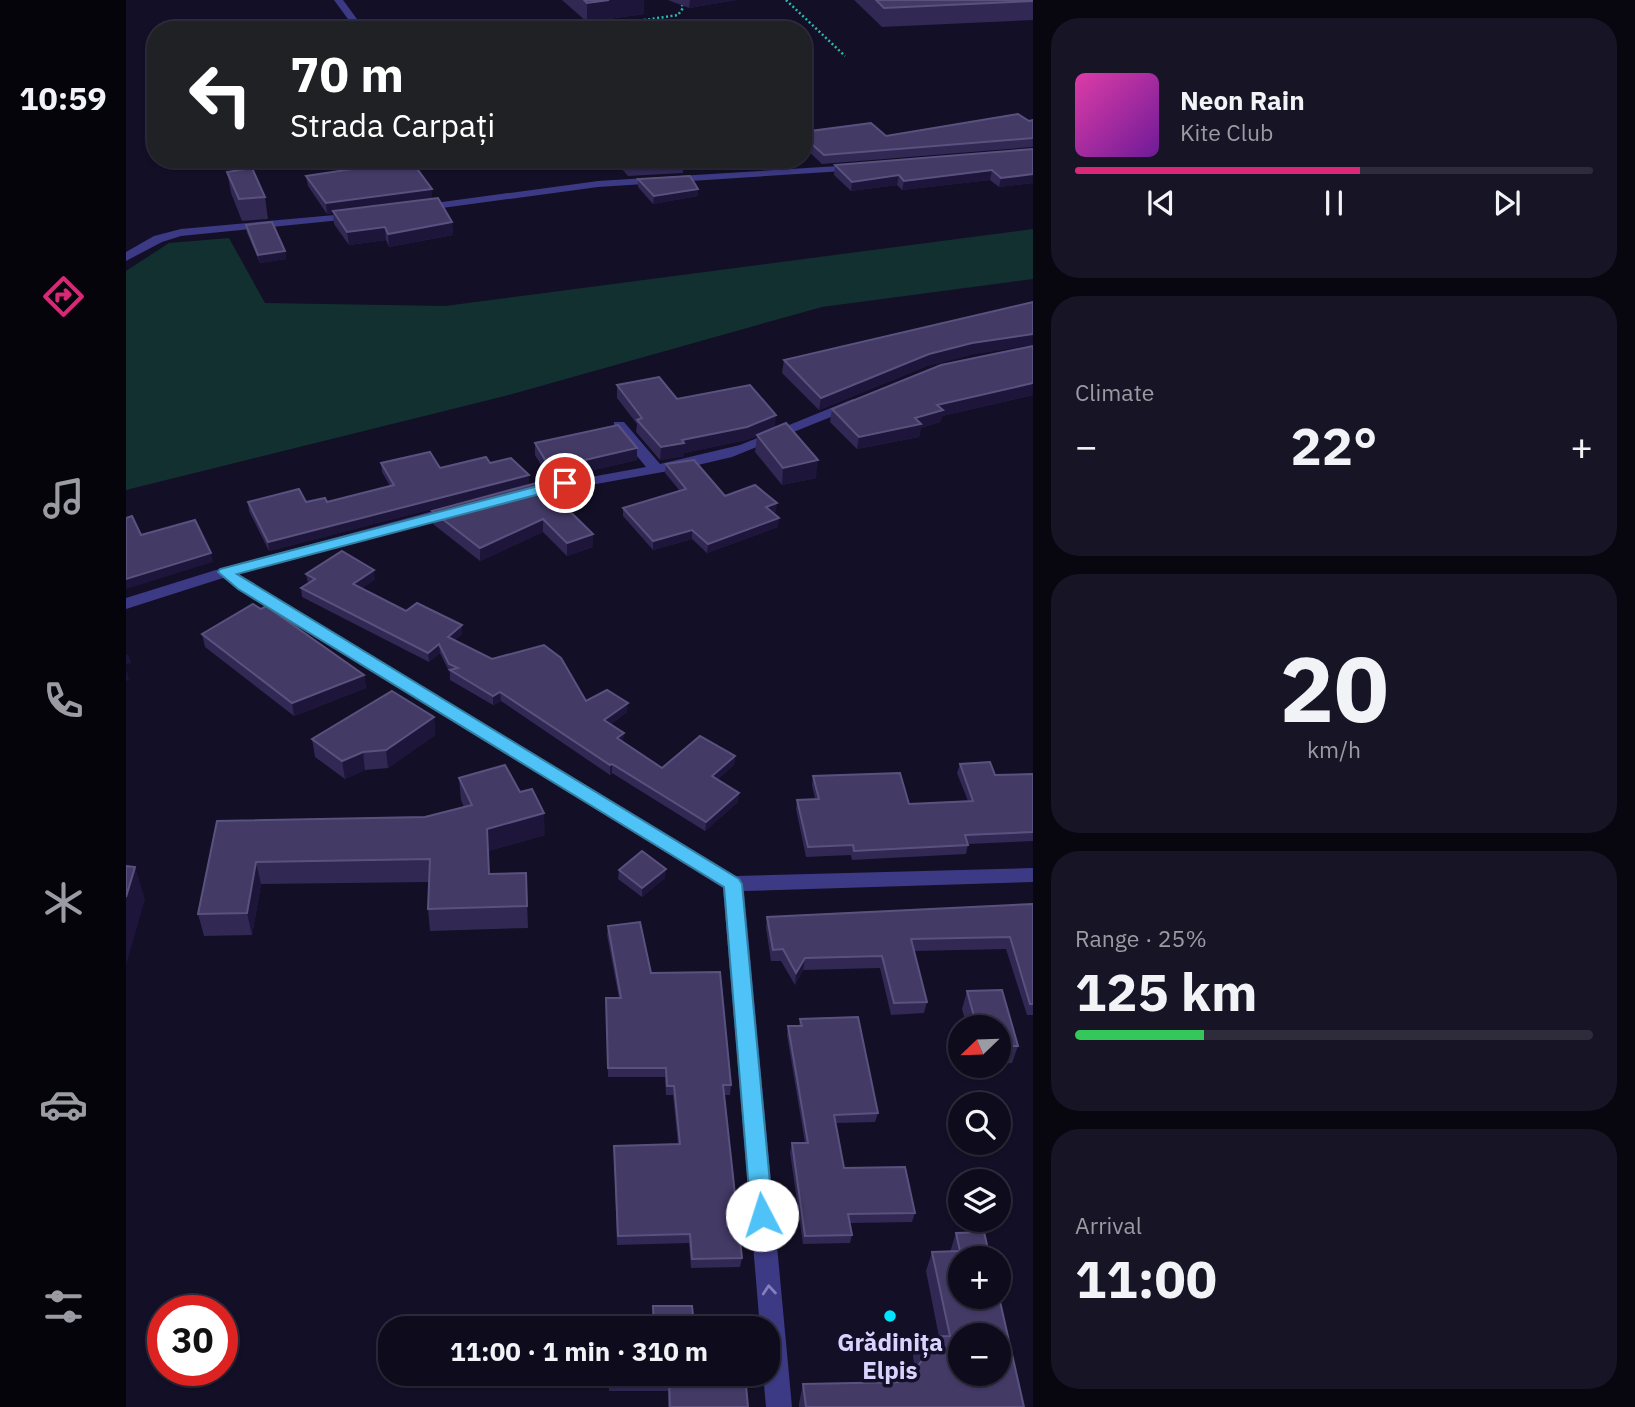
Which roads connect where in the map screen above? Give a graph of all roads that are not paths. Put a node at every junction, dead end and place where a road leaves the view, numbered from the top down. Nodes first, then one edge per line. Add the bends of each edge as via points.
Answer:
1 (338, 0) edge
2 (354, 21) edge
3 (867, 167) edge
4 (405, 210) edge
5 (368, 215) edge
6 (126, 257) edge
7 (867, 398) edge
8 (619, 425) edge
9 (655, 468) junction
10 (506, 497) edge
11 (467, 507) edge
12 (225, 572) junction
13 (126, 604) edge
14 (1033, 875) edge
15 (733, 884) junction
16 (779, 1407) edge

1 - 2 street
3 - 4 street via 598,184
5 - 6 street via 181,233 158,239
7 - 9 street via 748,447
8 - 9 street
9 - 10 street
11 - 12 street
12 - 13 street
12 - 15 street
14 - 15 street
16 -> 15 street

